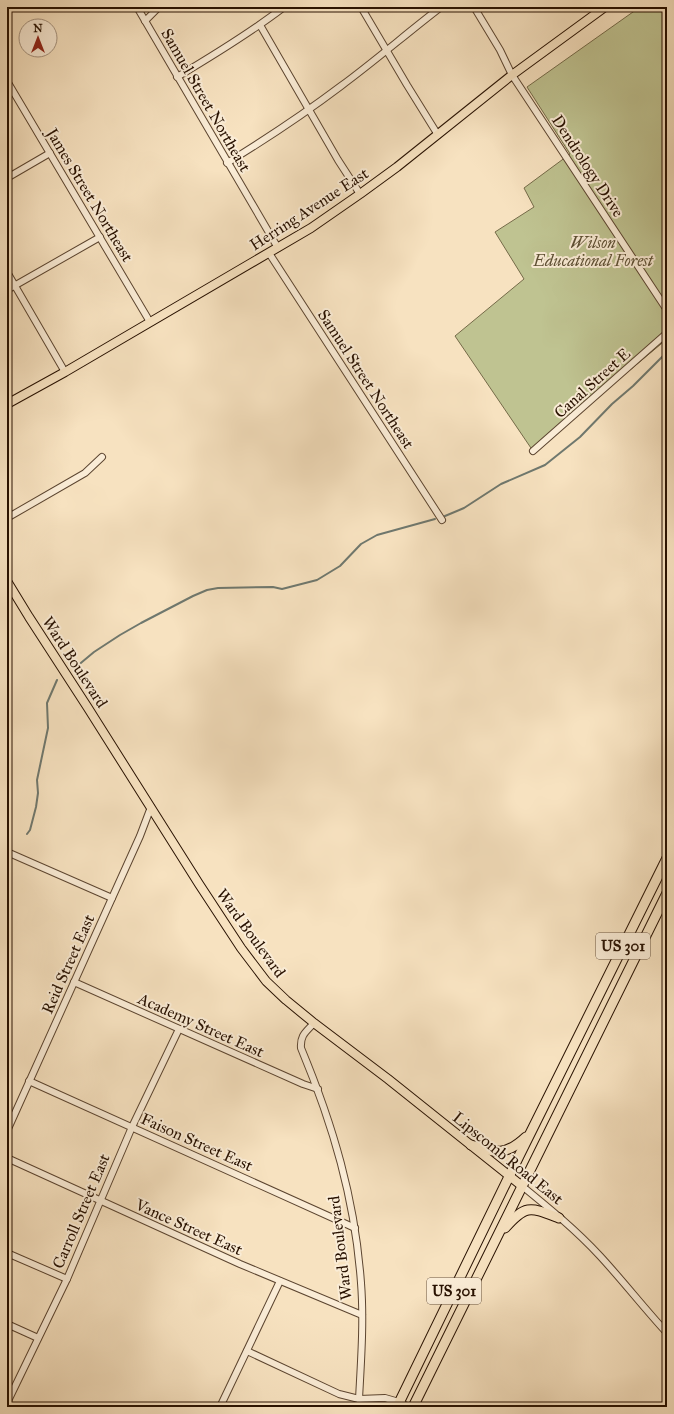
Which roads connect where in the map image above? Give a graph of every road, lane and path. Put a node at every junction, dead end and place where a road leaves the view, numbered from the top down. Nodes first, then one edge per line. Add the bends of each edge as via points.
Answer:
1 (137, 7) edge
2 (159, 7) edge
3 (284, 7) edge
4 (361, 7) edge
5 (441, 7) edge
6 (474, 7) edge
7 (605, 7) edge
8 (146, 21) junction
9 (260, 25) junction
10 (387, 50) junction
11 (512, 75) junction
12 (178, 77) junction
13 (7, 81) edge
14 (309, 109) junction
15 (438, 134) junction
16 (50, 153) junction
17 (227, 163) junction
18 (7, 178) edge
19 (360, 194) junction
20 (100, 237) junction
21 (278, 248) junction
22 (269, 253) junction
23 (7, 272) edge
24 (15, 286) junction
25 (7, 290) edge
26 (667, 310) edge
27 (150, 322) junction
28 (667, 333) edge
29 (65, 372) junction
30 (7, 404) edge
31 (533, 452) dead end
32 (102, 457) dead end
33 (7, 518) edge
34 (442, 520) dead end
35 (7, 580) edge
36 (151, 808) junction
37 (7, 852) edge
38 (667, 858) edge
39 (667, 893) edge
40 (112, 898) junction
41 (74, 982) junction
42 (314, 1023) junction
43 (179, 1029) junction
44 (29, 1081) junction
45 (318, 1089) junction
46 (132, 1127) junction
47 (532, 1130) junction
48 (7, 1131) edge
49 (471, 1145) junction
50 (7, 1158) edge
51 (510, 1176) junction
52 (522, 1186) junction
53 (100, 1201) junction
54 (559, 1218) junction
55 (355, 1228) junction
56 (496, 1238) junction
57 (7, 1253) edge
58 (66, 1278) junction
59 (280, 1281) junction
60 (362, 1315) junction
61 (7, 1324) edge
62 (667, 1333) edge
63 (38, 1338) junction
64 (247, 1351) junction
65 (359, 1399) junction
66 (7, 1405) edge
67 (398, 1405) edge
68 (10, 1407) edge
69 (220, 1407) edge
70 (409, 1407) edge
71 (413, 1407) edge

1 - 8 street, Samuel Street Northeast
2 - 8 street
3 - 9 street
4 - 10 street
5 - 10 street
6 - 11 street, Dendrology Drive
7 - 11 main road, Herring Avenue East
8 - 12 street, Samuel Street Northeast
9 - 12 street
9 - 14 street
10 - 14 street
10 - 15 street
11 - 15 main road, Herring Avenue East
11 - 26 street, Dendrology Drive
12 - 17 street, Samuel Street Northeast
13 - 16 street, James Street Northeast
14 - 17 street
14 - 19 street
15 - 19 main road, Herring Avenue East
16 - 18 street
16 - 20 street, James Street Northeast
17 - 21 street, Samuel Street Northeast
19 - 21 main road, Herring Avenue East
20 - 24 street
20 - 27 street, James Street Northeast
21 - 22 main road, Herring Avenue East
22 - 27 main road, Herring Avenue East
22 - 34 street, Samuel Street Northeast
23 - 24 street
24 - 25 street
24 - 29 street
27 - 29 main road, Herring Avenue East
28 - 31 street, Canal Street E
29 - 30 main road, Herring Avenue East
32 - 33 street via 85,473
35 - 36 main road, Ward Boulevard via 28,617
36 - 40 street, Reid Street East
36 - 42 main road, Ward Boulevard via 253,964 266,981
37 - 40 street
38 - 47 highway, US 301
39 - 52 highway, US 301
40 - 41 street, Reid Street East
41 - 43 street, Academy Street East
41 - 44 street, Reid Street East
42 - 45 street, Ward Boulevard via 300,1041
42 - 49 main road, Lipscomb Road East
43 - 45 street, Academy Street East
43 - 46 street, Carroll Street East
44 - 46 street, Faison Street East
44 - 48 street, Reid Street East
45 - 55 street, Ward Boulevard via 332,1128
46 - 53 street, Carroll Street East
46 - 55 street, Faison Street East
47 - 49 highway via 515,1147 505,1151 492,1151
47 - 51 highway, US 301
49 - 51 main road, Lipscomb Road East
50 - 53 street, Vance Street East
51 - 52 main road, Lipscomb Road East
51 - 67 highway, US 301
52 - 54 street, Lipscomb Road East
52 - 56 highway, US 301
53 - 58 street, Carroll Street East
53 - 59 street, Vance Street East
54 - 56 highway via 530,1209 515,1217
54 - 62 street, Lipscomb Road East via 600,1256
55 - 60 street, Ward Boulevard
56 - 71 highway, US 301
57 - 58 street
58 - 63 street, Carroll Street East
59 - 60 street, Vance Street East
59 - 64 street
60 - 65 street, Ward Boulevard
61 - 63 street
63 - 66 street, Carroll Street East
64 - 65 street via 339,1394
64 - 69 street
65 - 67 street via 385,1398
66 - 68 street
67 - 70 street

